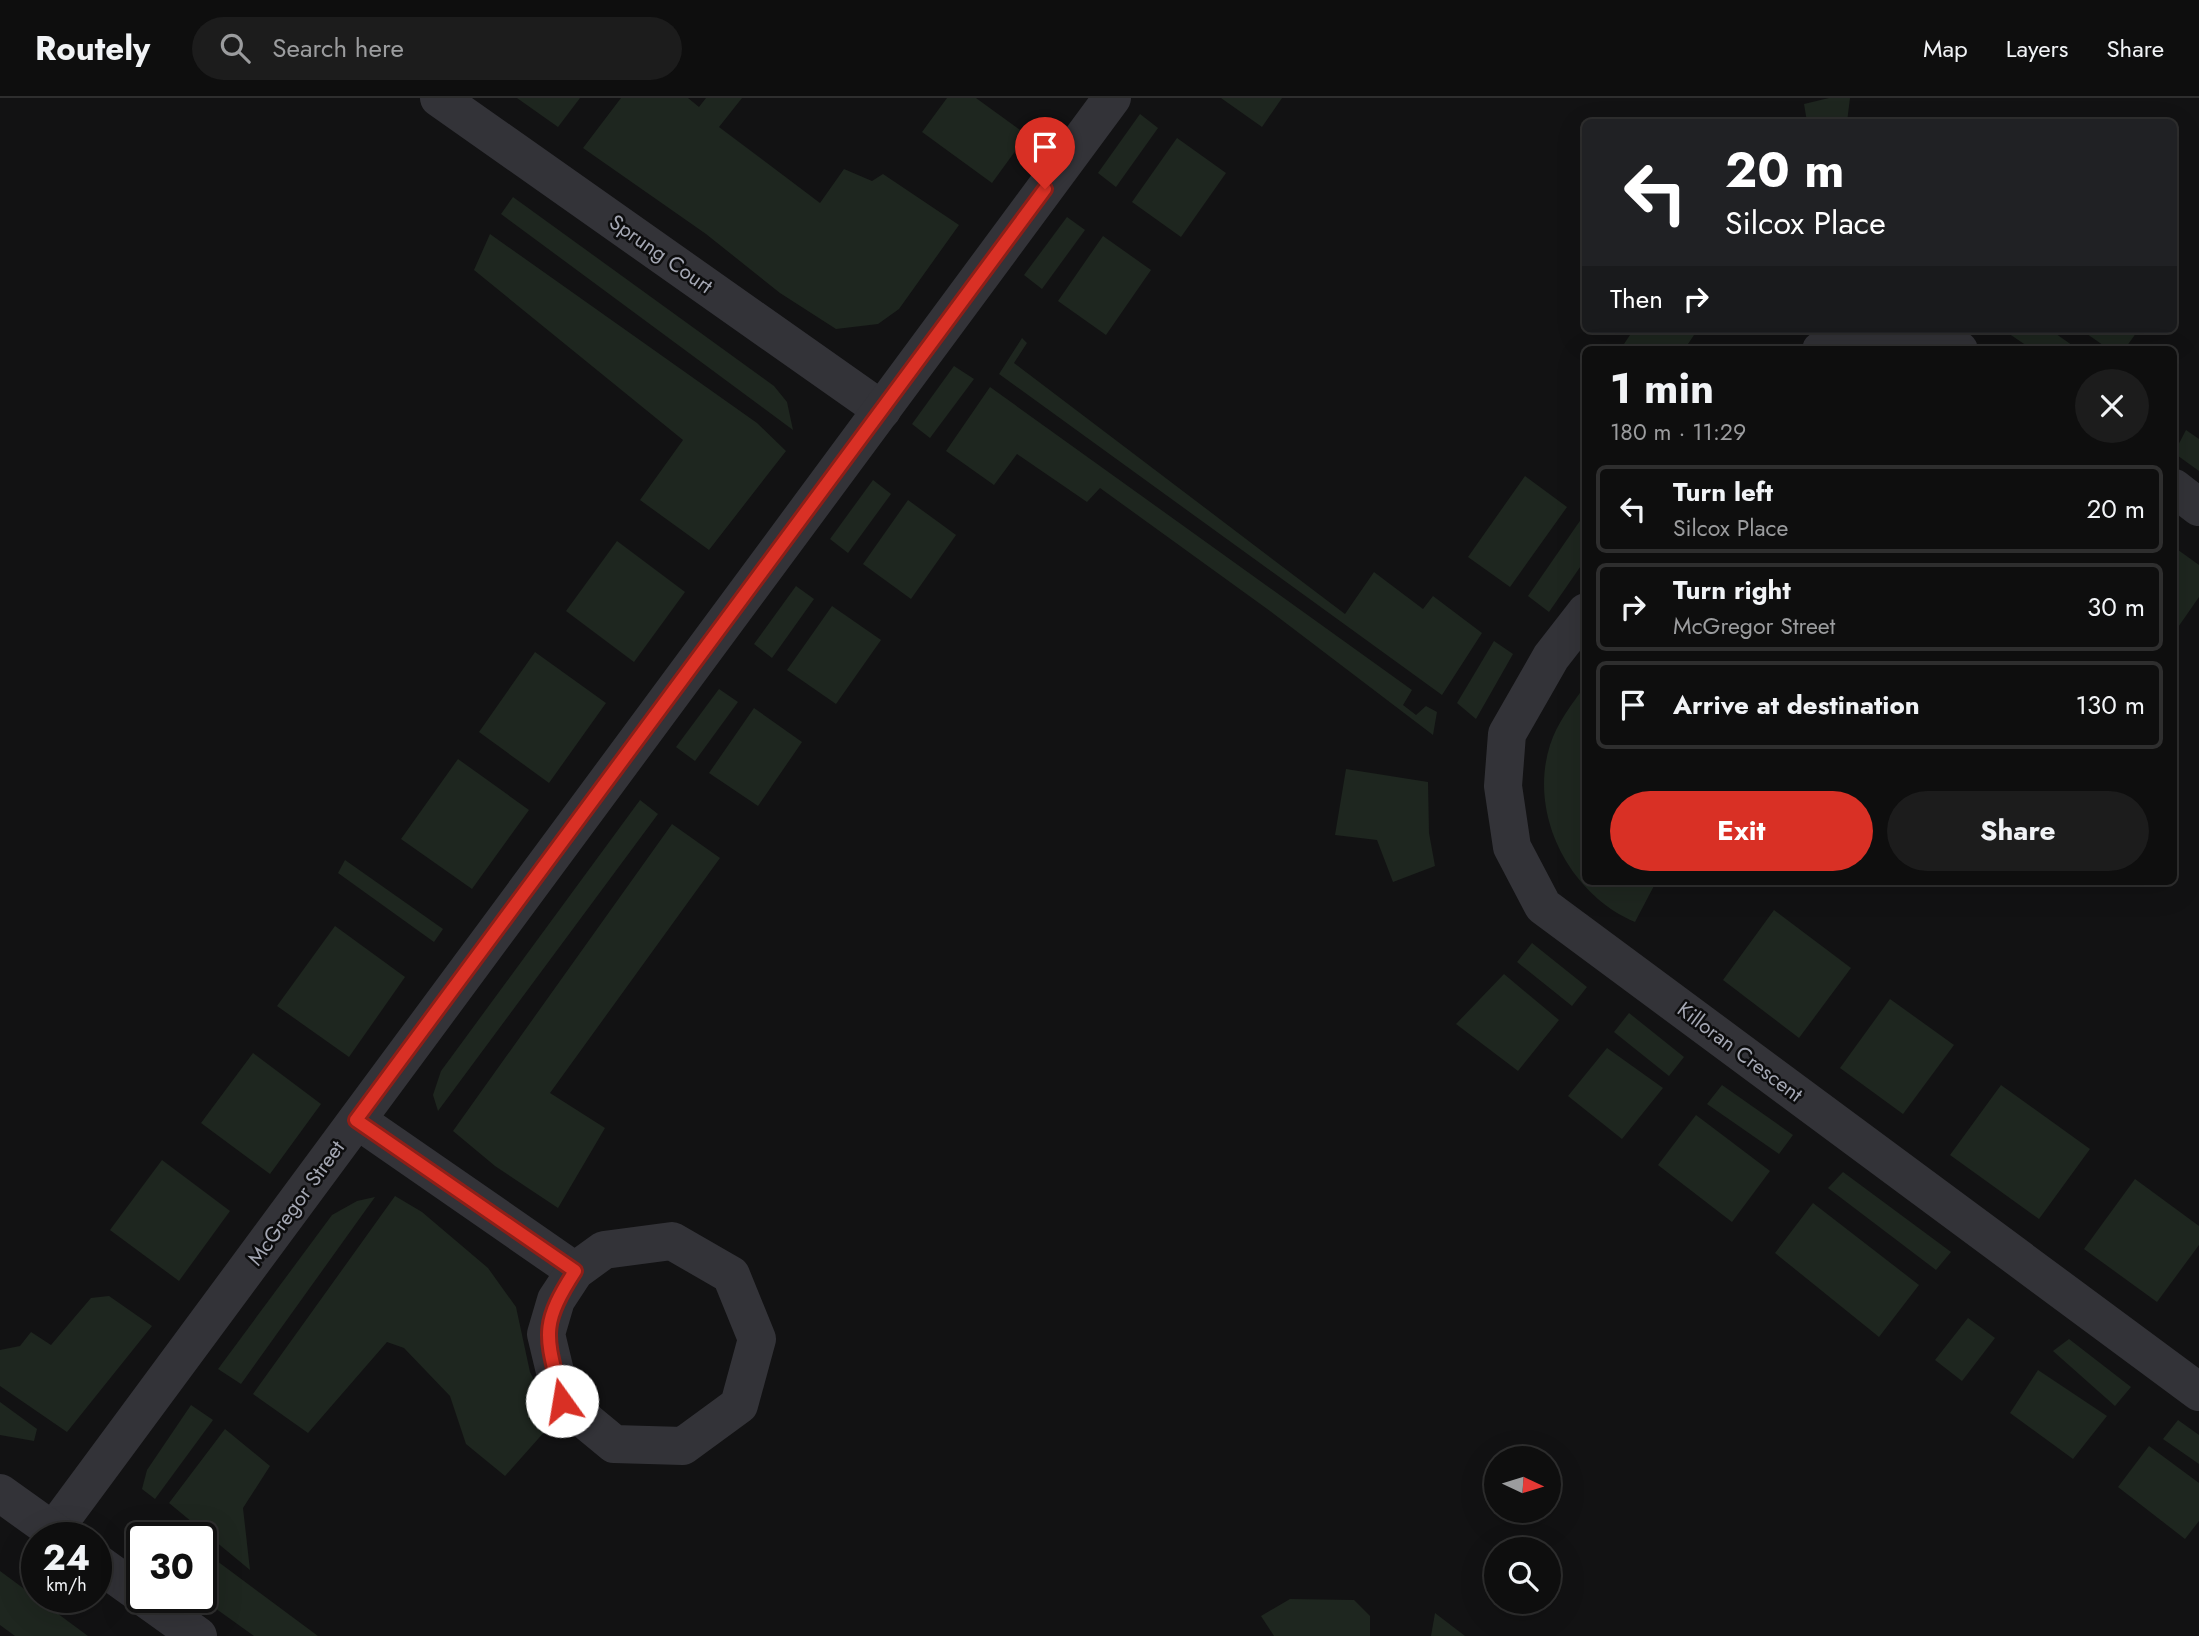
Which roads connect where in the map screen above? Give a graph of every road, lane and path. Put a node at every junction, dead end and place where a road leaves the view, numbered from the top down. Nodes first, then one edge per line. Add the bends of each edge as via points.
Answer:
1 (439, 98) edge
2 (1112, 98) edge
3 (1864, 346) edge
4 (1947, 346) edge
5 (882, 410) junction
6 (2177, 490) edge
7 (2199, 507) edge
8 (1582, 617) edge
9 (356, 1120) junction
10 (575, 1271) junction
11 (2199, 1392) edge
12 (0, 1493) edge
13 (40, 1522) edge
14 (67, 1522) edge
15 (166, 1613) edge
16 (198, 1636) edge

1 - 5 street, Sprung Court
2 - 5 street, McGregor Street
3 - 4 street via 1929,340
5 - 9 street, McGregor Street
6 - 7 street
8 - 11 street, Killoran Crescent via 1551,657 1507,734 1503,786 1512,847 1544,906
9 - 10 street
9 - 14 street, McGregor Street
10 - 10 street via 556,1300 546,1334 562,1401 605,1437 614,1444 683,1446 739,1405 757,1339 731,1275 672,1241 604,1250
12 - 13 street
15 - 16 street

